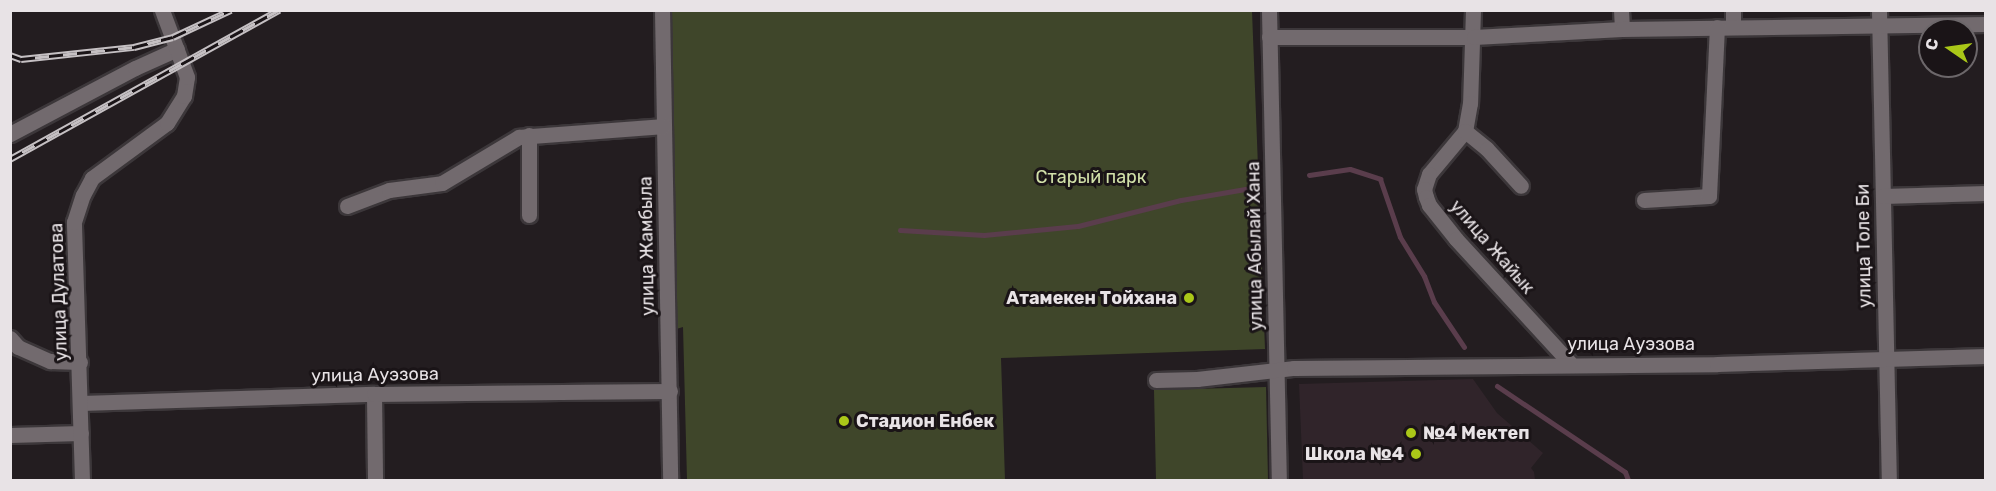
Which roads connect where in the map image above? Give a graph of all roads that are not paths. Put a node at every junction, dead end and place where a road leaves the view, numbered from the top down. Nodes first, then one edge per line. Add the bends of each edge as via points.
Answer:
1 (162, 10) edge
2 (662, 10) edge
3 (1269, 10) edge
4 (1473, 10) edge
5 (1621, 10) edge
6 (1879, 10) edge
7 (1727, 21) edge
8 (1986, 24) edge
9 (1879, 26) junction
10 (1622, 29) junction
11 (1269, 37) junction
12 (1474, 37) junction
13 (177, 49) junction
14 (664, 126) junction
15 (1465, 131) junction
16 (10, 134) edge
17 (529, 135) junction
18 (1521, 186) dead end
19 (1986, 193) edge
20 (1883, 196) junction
21 (1644, 200) dead end
22 (347, 206) dead end
23 (529, 215) dead end
24 (13, 346) edge
25 (1986, 356) edge
26 (1885, 358) junction
27 (80, 362) junction
28 (1570, 363) junction
29 (1277, 370) junction
30 (1156, 380) dead end
31 (670, 391) junction
32 (374, 394) junction
33 (81, 403) junction
34 (81, 433) junction
35 (10, 435) edge
36 (82, 480) edge
37 (375, 480) edge
38 (670, 480) edge
39 (1279, 480) edge
40 (1889, 480) edge

1 - 13 street
2 - 14 street, улица Жамбыла
3 - 11 street, улица Абылай Хана
4 - 12 street
5 - 10 street
6 - 9 street, улица Толе Би
7 - 9 street
7 - 10 street
7 - 21 street via 1709,196
8 - 9 street
9 - 20 street, улица Толе Би
10 - 12 street
11 - 12 street
11 - 29 street, улица Абылай Хана
12 - 15 street
13 - 16 street
13 - 27 street, улица Дулатова via 187,77 184,96 167,123 92,178 76,213 73,232
14 - 17 street
14 - 31 street, улица Жамбыла
15 - 18 street
15 - 28 street, улица Жайык via 1429,174 1424,189 1430,205
17 - 22 street via 496,149 442,183 389,190
17 - 23 street
19 - 20 street
20 - 26 street, улица Толе Би
24 - 27 street via 50,361
25 - 26 street, улица Ауэзова
26 - 28 street, улица Ауэзова via 1717,364
26 - 40 street, улица Толе Би
27 - 33 street, улица Дулатова
28 - 29 street, улица Ауэзова
29 - 30 street, улица Ауэзова via 1197,380
29 - 39 street, улица Абылай Хана
31 - 32 street, улица Ауэзова
31 - 38 street, улица Жамбыла
32 - 33 street, улица Ауэзова
32 - 37 street
33 - 34 street, улица Дулатова
34 - 35 street
34 - 36 street, улица Дулатова

